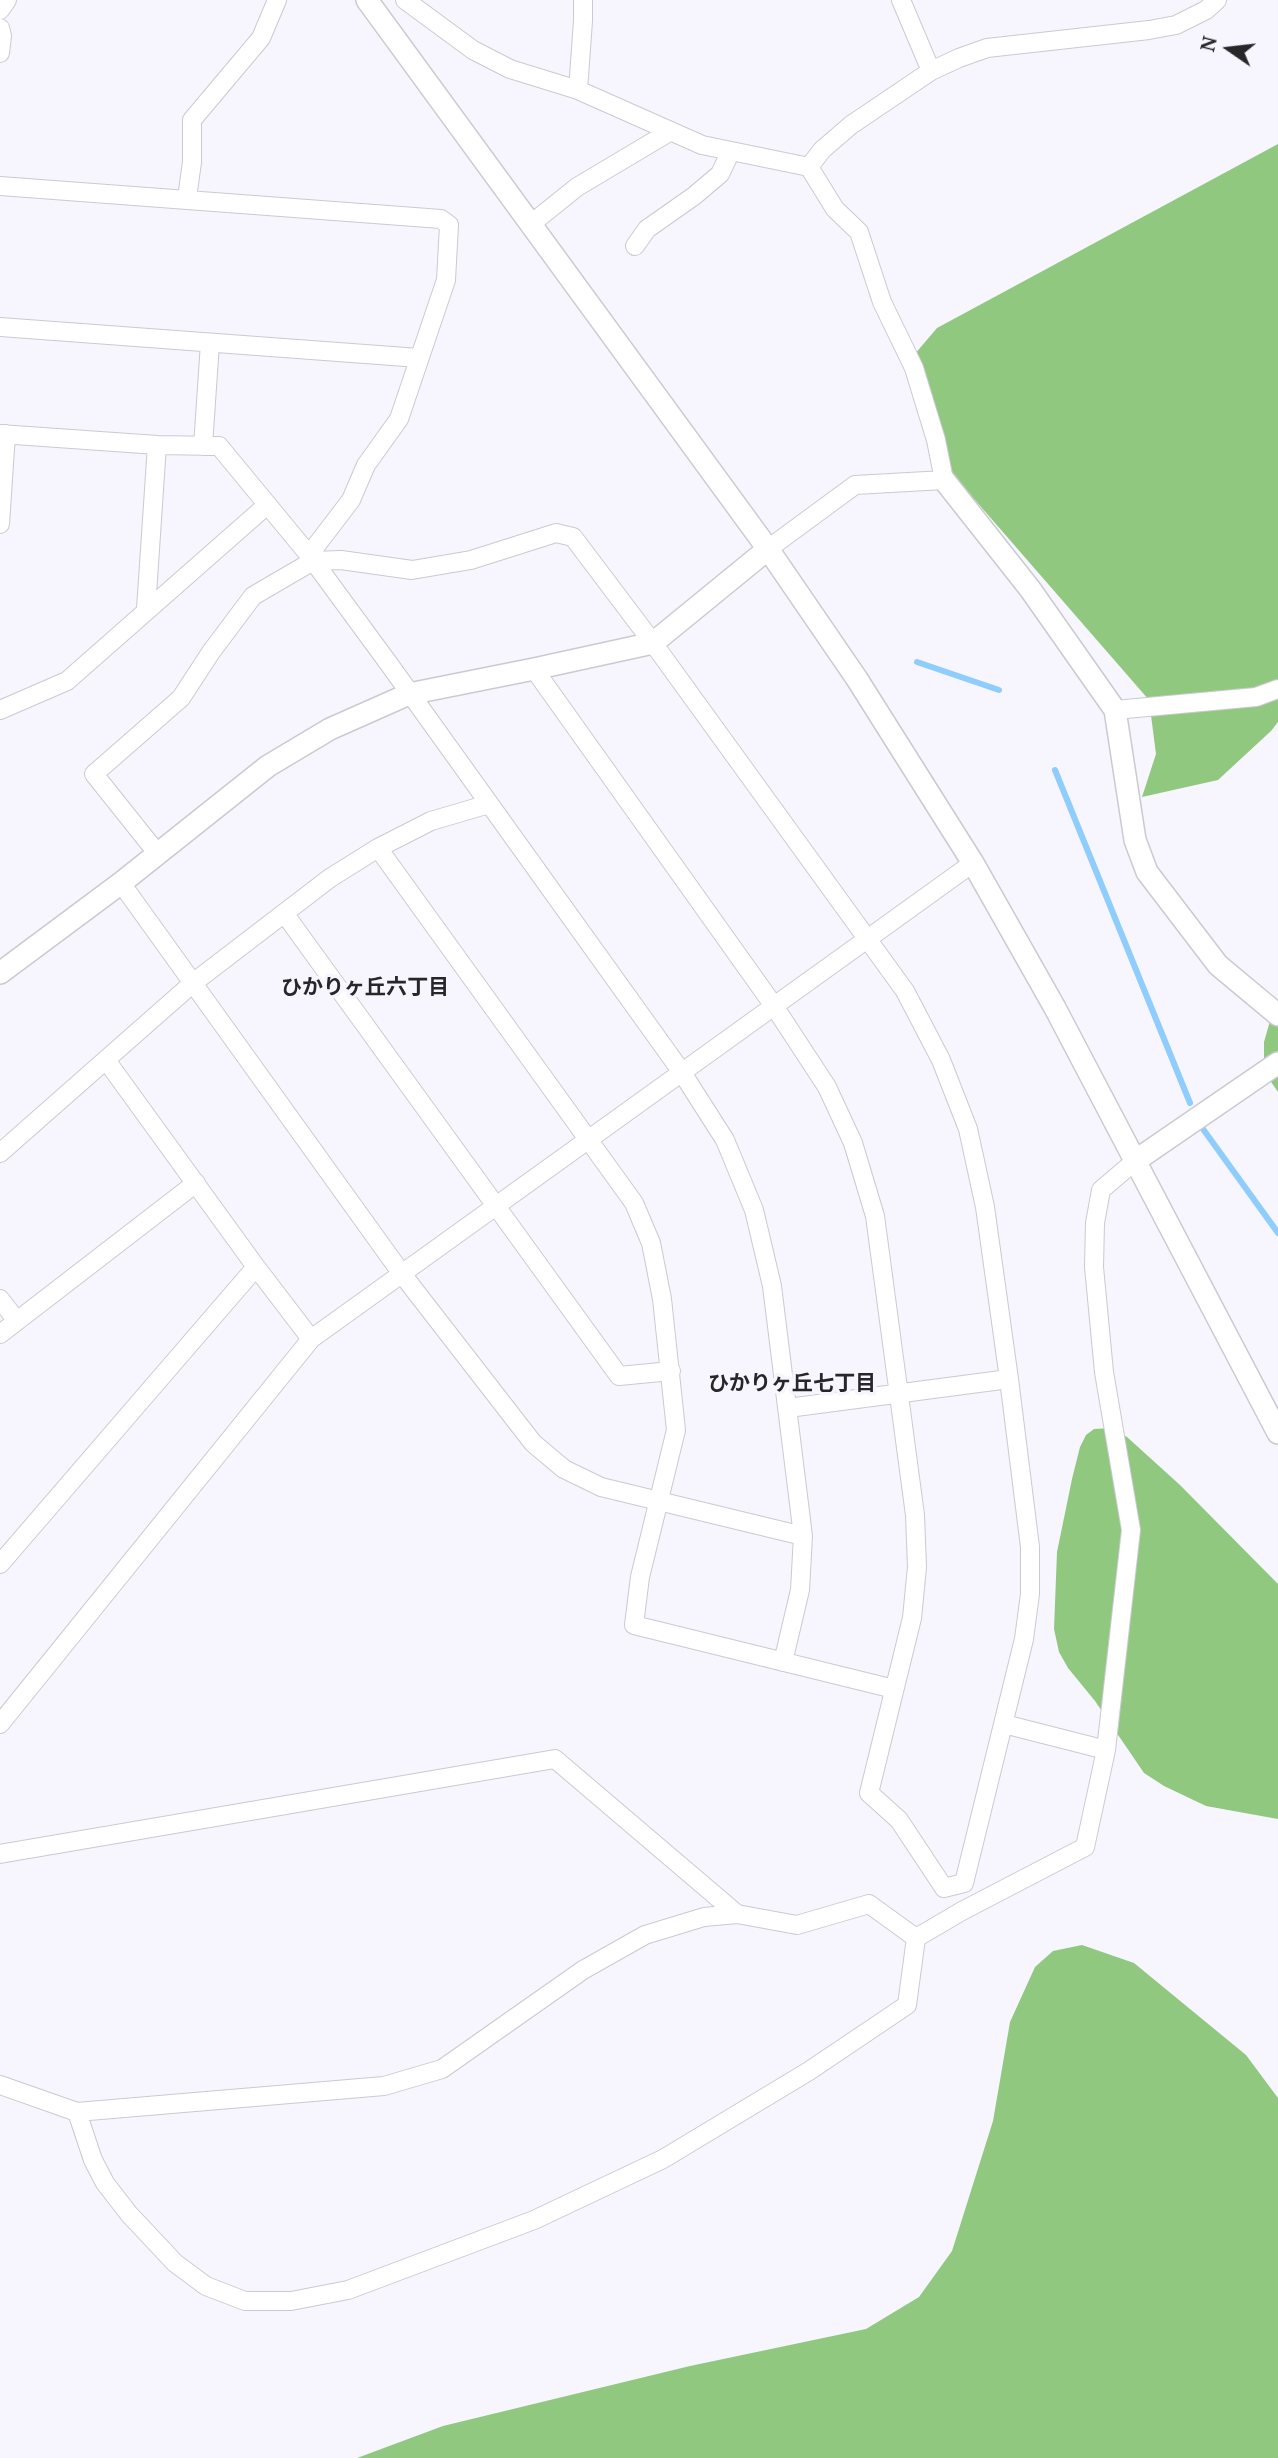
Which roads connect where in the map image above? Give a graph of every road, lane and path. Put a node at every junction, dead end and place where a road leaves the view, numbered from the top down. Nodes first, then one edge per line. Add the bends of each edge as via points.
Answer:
1 (7, 0) edge
2 (276, 0) edge
3 (367, 0) edge
4 (405, 0) edge
5 (583, 0) edge
6 (901, 0) edge
7 (1217, 0) edge
8 (0, 10) edge
9 (0, 28) edge
10 (0, 53) edge
11 (931, 71) junction
12 (578, 90) junction
13 (671, 131) junction
14 (730, 151) junction
15 (809, 167) junction
16 (0, 186) edge
17 (187, 198) junction
18 (531, 224) junction
19 (635, 246) dead end
20 (0, 327) edge
21 (210, 342) junction
22 (419, 358) junction
23 (3, 434) edge
24 (157, 445) junction
25 (203, 446) junction
26 (944, 480) junction
27 (267, 505) junction
28 (0, 524) edge
29 (768, 549) junction
30 (311, 558) junction
31 (146, 609) junction
32 (653, 643) junction
33 (534, 669) junction
34 (1278, 690) edge
35 (409, 694) junction
36 (0, 710) edge
37 (1115, 710) junction
38 (489, 804) junction
39 (378, 848) junction
40 (157, 853) junction
41 (973, 863) junction
42 (121, 883) junction
43 (284, 913) junction
44 (866, 938) junction
45 (0, 973) edge
46 (193, 983) junction
47 (774, 1006) junction
48 (1278, 1015) edge
49 (106, 1060) junction
50 (1278, 1063) edge
51 (681, 1071) junction
52 (588, 1139) junction
53 (0, 1153) edge
54 (1135, 1161) junction
55 (196, 1184) junction
56 (495, 1207) junction
57 (256, 1267) junction
58 (402, 1274) junction
59 (0, 1299) edge
60 (17, 1321) junction
61 (0, 1334) edge
62 (311, 1339) junction
63 (671, 1371) junction
64 (1009, 1379) junction
65 (899, 1393) junction
66 (788, 1408) junction
67 (1278, 1433) edge
68 (658, 1503) junction
69 (803, 1536) junction
70 (0, 1564) edge
71 (783, 1662) junction
72 (894, 1689) junction
73 (0, 1724) edge
74 (1004, 1724) junction
75 (1105, 1750) junction
76 (0, 1854) edge
77 (737, 1914) junction
78 (916, 1938) junction
79 (0, 2085) edge
80 (77, 2112) junction

1 - 8 street
2 - 17 street via 261,38 192,120
3 - 18 street
4 - 12 street via 473,50 510,69
5 - 12 street
6 - 11 street
7 - 11 street via 1176,25 987,48
9 - 10 street
11 - 15 street via 851,125
12 - 13 street
13 - 14 street
13 - 18 street via 577,187
14 - 15 street
14 - 19 street via 720,174 647,229
15 - 26 street via 835,209 859,232 882,302 914,368
16 - 17 street
17 - 22 street via 441,219 449,225 446,281
18 - 29 street
20 - 21 street
21 - 22 street
21 - 25 street
22 - 30 street via 399,419
23 - 24 street
23 - 28 street
24 - 25 street
24 - 31 street
25 - 27 street via 219,446
26 - 29 street via 855,485
26 - 37 street via 1030,589
27 - 30 street
27 - 31 street
29 - 32 street
29 - 41 street
30 - 32 street via 412,570 471,560 556,533 573,537
30 - 35 street
30 - 40 street via 253,596 181,698 94,774
31 - 36 street via 66,681
32 - 33 street
32 - 44 street
33 - 35 street
33 - 47 street
34 - 37 street via 1256,697
35 - 38 street
35 - 40 street via 330,729 268,766
37 - 48 street via 1135,840 1147,872 1218,965
38 - 39 street via 431,821
38 - 51 street
39 - 43 street
39 - 52 street
40 - 42 street
41 - 44 street
41 - 54 street
42 - 45 street
42 - 46 street
43 - 46 street
43 - 56 street
44 - 47 street
44 - 64 street via 905,991 941,1060 968,1129 985,1207
46 - 49 street
46 - 58 street
47 - 51 street
47 - 65 street via 827,1087 852,1143 875,1216
49 - 53 street
49 - 55 street
50 - 54 street
51 - 52 street
51 - 66 street via 725,1140 754,1210 772,1286
52 - 56 street
52 - 63 street via 634,1203 651,1243
54 - 67 street
54 - 75 street via 1101,1190 1095,1223 1094,1267 1104,1372 1131,1530
55 - 57 street
55 - 60 street
56 - 58 street
56 - 63 street via 619,1376
57 - 62 street
57 - 70 street
58 - 62 street
58 - 68 street via 533,1443 564,1469 601,1488
59 - 60 street
60 - 61 street
62 - 73 street
63 - 68 street via 676,1430
64 - 65 street
64 - 74 street via 1030,1547 1030,1594
65 - 66 street
65 - 72 street via 917,1567 912,1618
66 - 69 street
68 - 69 street
68 - 71 street via 634,1625
69 - 71 street via 800,1590
71 - 72 street
72 - 74 street via 869,1793 899,1820 944,1888 964,1883
74 - 75 street
75 - 78 street via 1085,1847
76 - 77 street via 555,1759
77 - 78 street via 797,1925 869,1904
77 - 80 street via 704,1917 645,1935 583,1970 442,2069 384,2086
78 - 80 street via 907,2004 809,2071 628,2176 534,2220 348,2290 292,2301 245,2301 206,2286 175,2263 113,2193 93,2161
79 - 80 street

